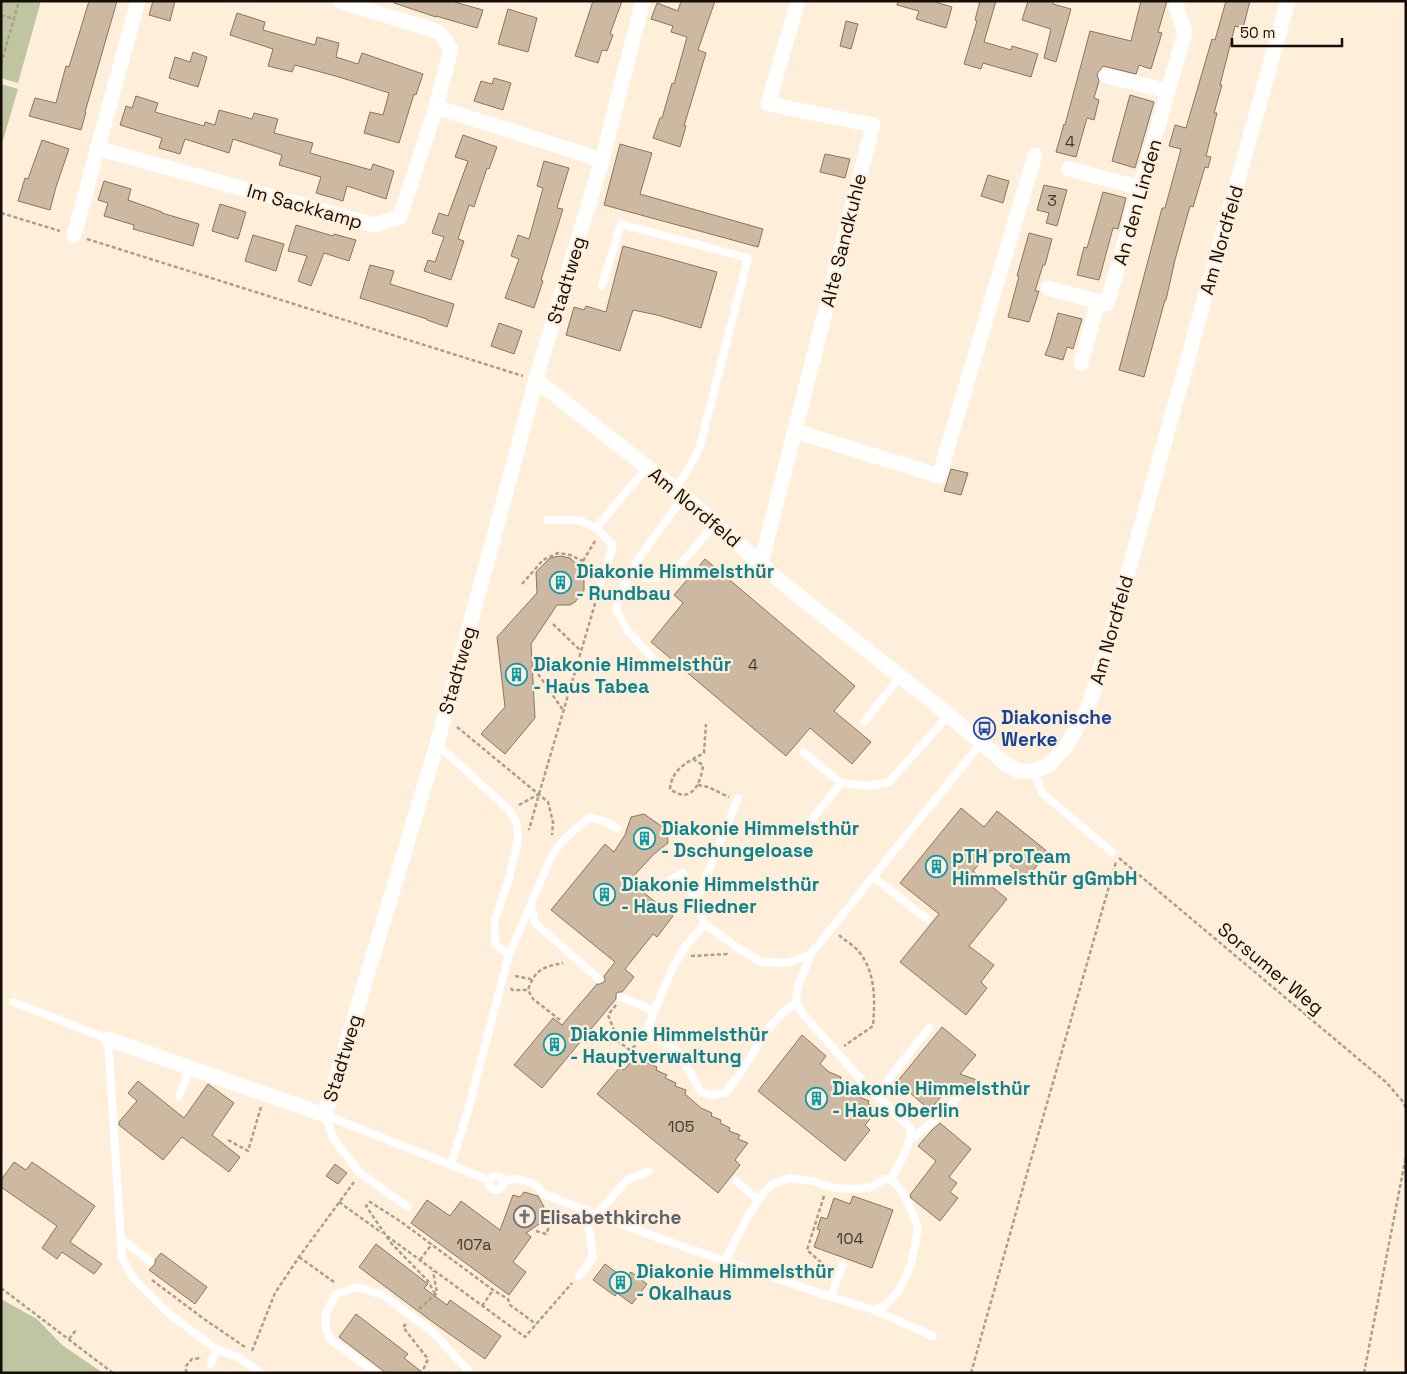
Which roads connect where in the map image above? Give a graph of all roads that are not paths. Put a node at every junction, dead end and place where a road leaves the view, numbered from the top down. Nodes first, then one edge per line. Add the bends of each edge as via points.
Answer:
1 (138, 1) edge
2 (340, 1) edge
3 (643, 1) edge
4 (798, 1) edge
5 (1178, 1) edge
6 (1288, 1) edge
7 (1106, 76) dead end
8 (1168, 91) junction
9 (436, 107) junction
10 (97, 148) junction
11 (1035, 155) dead end
12 (602, 160) junction
13 (1069, 169) dead end
14 (1141, 188) junction
15 (74, 236) road end
16 (602, 286) dead end
17 (1048, 288) dead end
18 (1098, 302) junction
19 (1081, 363) dead end
20 (536, 380) junction
21 (795, 431) junction
22 (646, 467) junction
23 (679, 492) junction
24 (548, 520) dead end
25 (715, 523) junction
26 (598, 530) junction
27 (761, 563) junction
28 (630, 575) junction
29 (600, 587) road end
30 (655, 661) dead end
31 (900, 677) junction
32 (949, 715) junction
33 (864, 722) dead end
34 (981, 743) junction
35 (437, 744) junction
36 (803, 752) dead end
37 (1034, 771) junction
38 (841, 783) junction
39 (738, 798) road end
40 (813, 818) dead end
41 (618, 828) dead end
42 (1115, 855) road end
43 (873, 877) junction
44 (665, 883) dead end
45 (696, 901) junction
46 (531, 904) junction
47 (926, 919) dead end
48 (705, 924) junction
49 (509, 955) junction
50 (810, 955) junction
51 (599, 978) dead end
52 (621, 998) road end
53 (13, 1002) dead end
54 (796, 1003) junction
55 (654, 1012) junction
56 (929, 1028) dead end
57 (108, 1039) junction
58 (191, 1068) junction
59 (965, 1089) dead end
60 (876, 1095) junction
61 (179, 1096) dead end
62 (325, 1115) junction
63 (910, 1140) junction
64 (451, 1165) junction
65 (649, 1171) dead end
66 (891, 1179) junction
67 (736, 1182) dead end
68 (758, 1200) junction
69 (408, 1207) dead end
70 (586, 1210) junction
71 (596, 1214) junction
72 (121, 1239) junction
73 (725, 1260) junction
74 (150, 1261) dead end
75 (843, 1264) dead end
76 (579, 1276) road end
77 (831, 1297) junction
78 (874, 1310) junction
79 (933, 1336) dead end
80 (216, 1349) junction
81 (211, 1364) dead end
82 (261, 1373) edge
83 (376, 1373) edge
84 (470, 1373) edge

1 - 10 street
2 - 9 street, Im Sackkamp via 439,32 451,49
3 - 12 street, Stadtweg
4 - 21 street, Alte Sandkuhle via 768,104 873,125
5 - 8 street, An den Linden via 1176,6 1185,32
6 - 37 street, Am Nordfeld via 1088,708 1067,745 1049,765
7 - 8 street
8 - 14 street, An den Linden
9 - 10 street, Im Sackkamp via 400,217 374,225
9 - 12 street
10 - 15 street
11 - 21 street via 939,476
12 - 20 street, Stadtweg
13 - 14 street
14 - 18 street, An den Linden via 1107,304
16 - 23 lane via 621,224 748,258 700,446
17 - 18 street
18 - 19 street
20 - 22 street, Am Nordfeld
20 - 35 street, Stadtweg
21 - 27 street, Alte Sandkuhle
22 - 23 street, Am Nordfeld
22 - 26 lane
23 - 25 street, Am Nordfeld
23 - 28 lane
24 - 26 lane via 581,521
25 - 27 street, Am Nordfeld
25 - 28 lane via 690,555 668,576
26 - 29 lane via 612,544
27 - 31 street, Am Nordfeld
28 - 30 lane via 616,610 628,631
31 - 32 street, Am Nordfeld
31 - 33 lane
32 - 34 street, Am Nordfeld
32 - 38 lane via 889,782 870,786
34 - 37 street, Am Nordfeld via 1006,764 1019,770
34 - 43 lane
35 - 49 lane via 509,810 517,824 518,840 495,920 495,944
35 - 62 street, Stadtweg
36 - 38 lane
37 - 42 lane via 1042,793
38 - 40 lane
39 - 45 lane
41 - 46 lane via 590,818 572,832 550,859
43 - 47 lane
43 - 50 lane
44 - 45 lane via 683,873
45 - 48 lane
46 - 49 lane
46 - 51 lane via 535,923
48 - 50 lane via 761,962 787,963
48 - 55 lane via 679,956
49 - 64 lane via 506,978
50 - 54 lane via 809,964 798,984
52 - 55 lane
53 - 57 lane, Stadtweg
54 - 55 lane via 782,1013 766,1032 725,1093 711,1095 701,1092 679,1053 666,1042 645,1036
54 - 60 lane
56 - 60 lane
57 - 58 street, Stadtweg
57 - 72 lane
58 - 61 lane
58 - 62 street, Stadtweg
59 - 63 lane
60 - 63 lane via 911,1129
62 - 64 lane
62 - 69 lane via 334,1140 360,1173
63 - 66 lane
64 - 70 lane via 489,1180 493,1190 499,1190 503,1180 519,1179 535,1184 544,1194
65 - 71 lane via 627,1180
66 - 68 lane via 857,1189 835,1188 812,1180 790,1178 772,1184
66 - 78 lane via 902,1192 918,1229 911,1264 900,1289 887,1304
67 - 68 lane
68 - 73 lane
70 - 71 lane
70 - 76 lane via 593,1257
71 - 73 lane via 661,1240
72 - 74 lane
72 - 80 lane via 122,1258 132,1278 168,1313
73 - 77 lane
75 - 77 lane
77 - 78 lane
78 - 79 lane
80 - 81 lane
80 - 82 lane via 238,1357
83 - 84 lane via 330,1339 325,1316 336,1294 357,1288 385,1296 433,1332

